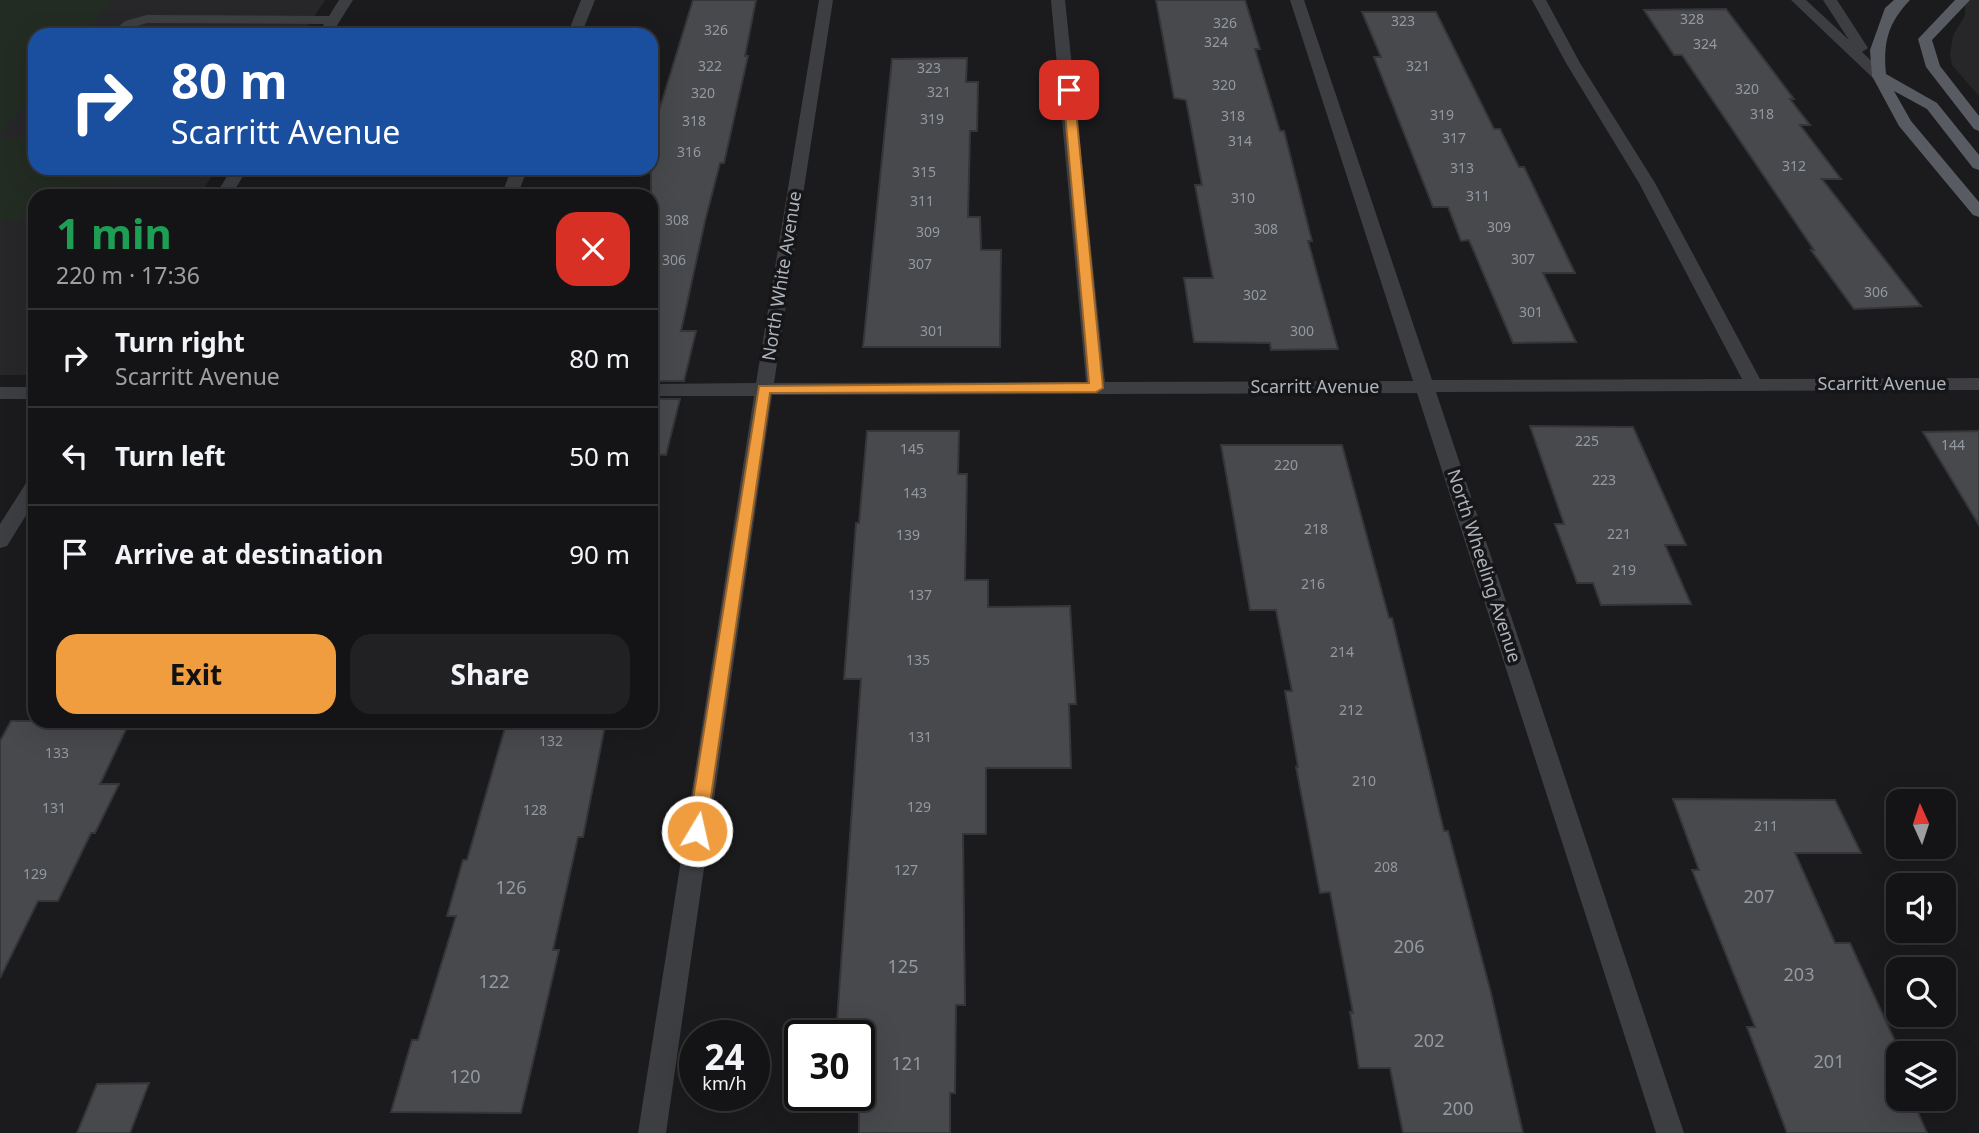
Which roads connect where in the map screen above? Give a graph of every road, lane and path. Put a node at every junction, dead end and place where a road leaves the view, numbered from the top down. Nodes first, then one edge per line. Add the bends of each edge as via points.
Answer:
1 (346, 0) edge
2 (588, 0) edge
3 (826, 0) edge
4 (1058, 0) edge
5 (1297, 0) edge
6 (1539, 0) edge
7 (1798, 0) edge
8 (1830, 0) edge
9 (1903, 0) edge
10 (1963, 0) edge
11 (267, 19) junction
12 (334, 20) junction
13 (121, 28) edge
14 (261, 28) edge
15 (329, 28) edge
16 (577, 28) edge
17 (1880, 76) junction
18 (1979, 126) edge
19 (1979, 165) edge
20 (1979, 212) edge
21 (1979, 384) edge
22 (1754, 385) junction
23 (1424, 386) junction
24 (1096, 388) junction
25 (764, 389) junction
26 (658, 390) edge
27 (0, 393) edge
28 (28, 393) edge
29 (28, 496) edge
30 (0, 541) edge
31 (652, 1133) edge
32 (1670, 1133) edge

1 - 12 street
2 - 16 street
3 - 25 street, North White Avenue
4 - 24 street
5 - 23 street, North Wheeling Avenue
6 - 22 street via 1647,183
7 - 17 street
8 - 17 street
9 - 17 main road via 1892,8 1877,50
10 - 18 main road via 1925,39 1933,67
11 - 12 street
11 - 13 street via 147,19
11 - 14 street
12 - 15 street
17 - 19 main road via 1931,106
17 - 20 main road via 1904,123
21 - 22 street, Scarritt Avenue
22 - 23 street, Scarritt Avenue
23 - 24 street, Scarritt Avenue
23 - 32 street, North Wheeling Avenue
24 - 25 street, Scarritt Avenue
25 - 26 street, Scarritt Avenue
25 - 31 street, North White Avenue
27 - 28 street
29 - 30 street

